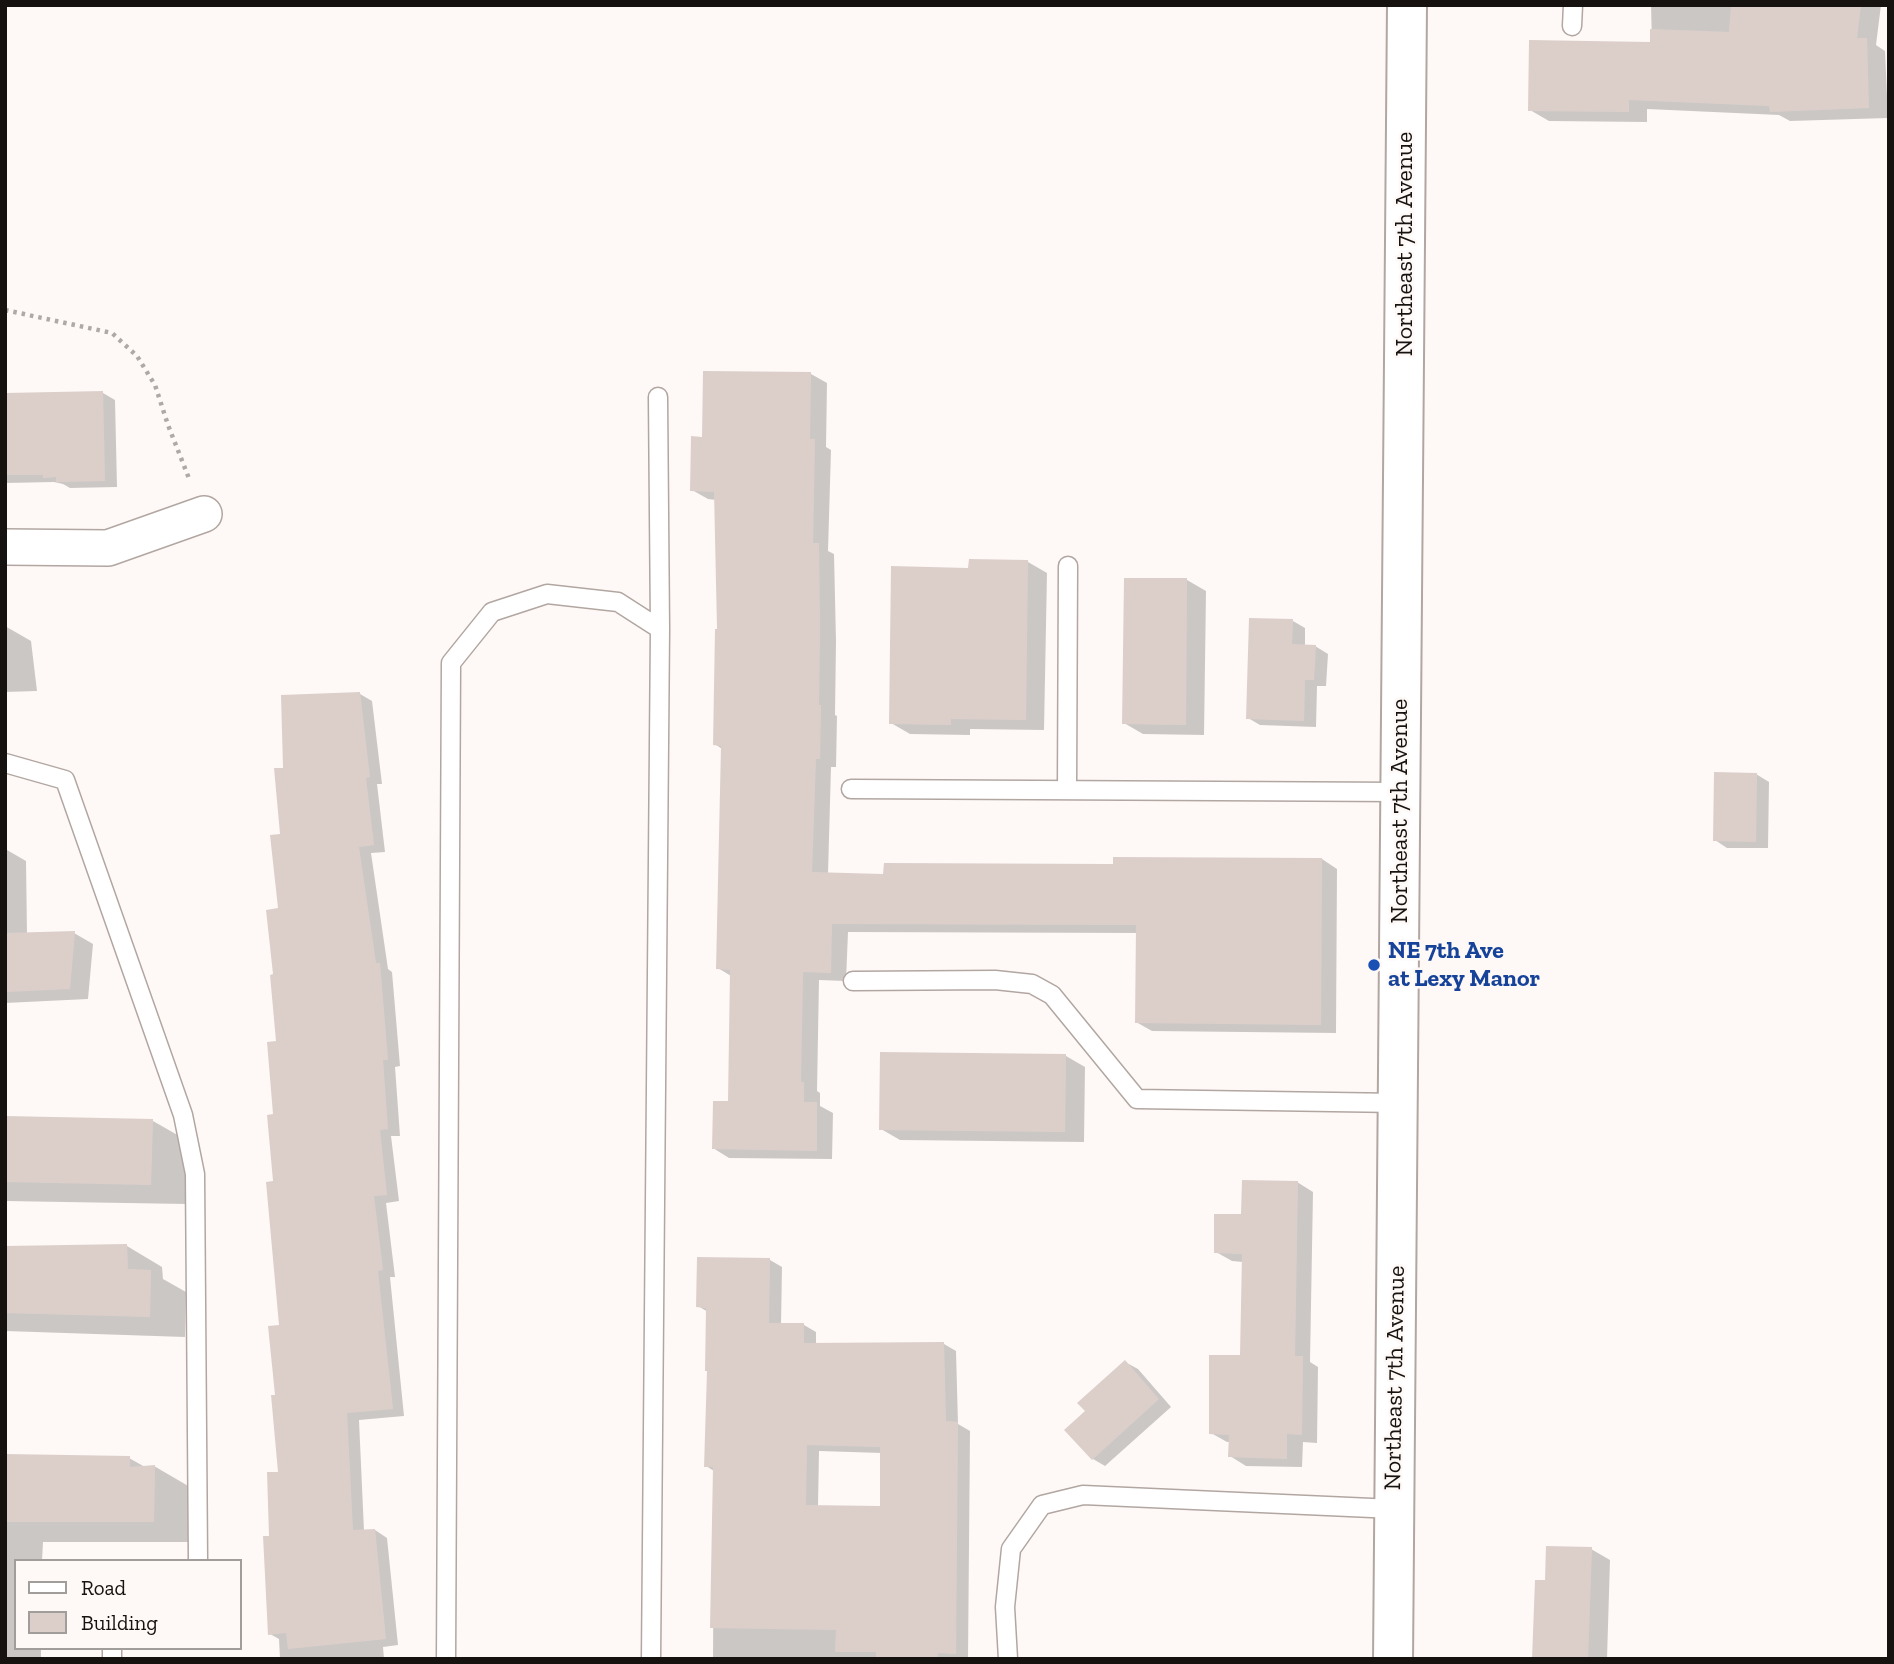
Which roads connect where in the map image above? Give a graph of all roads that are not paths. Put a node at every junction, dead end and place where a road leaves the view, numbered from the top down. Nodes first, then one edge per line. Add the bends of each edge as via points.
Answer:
1 (1407, 5) edge
2 (1573, 5) edge
3 (1573, 26) dead end
4 (657, 397) dead end
5 (204, 514) road end
6 (5, 547) edge
7 (1068, 566) dead end
8 (660, 629) junction
9 (5, 763) edge
10 (851, 789) dead end
11 (1067, 790) junction
12 (1401, 792) junction
13 (853, 981) dead end
14 (1398, 1103) junction
15 (1394, 1509) junction
16 (198, 1559) edge
17 (446, 1659) edge
18 (651, 1659) edge
19 (1008, 1659) edge
20 (1393, 1659) edge

1 - 12 street, Northeast 7th Avenue
2 - 3 lane
4 - 8 lane
5 - 6 street via 108,548
7 - 11 lane
8 - 17 lane via 618,602 547,594 492,612 451,663
8 - 18 lane
9 - 16 lane via 65,780 183,1115 195,1174
10 - 11 lane
11 - 12 lane
12 - 14 street, Northeast 7th Avenue
13 - 14 lane via 1032,984 1052,995 1137,1099
14 - 15 street, Northeast 7th Avenue
15 - 19 lane via 1083,1495 1042,1506 1011,1549 1005,1607
15 - 20 street, Northeast 7th Avenue

